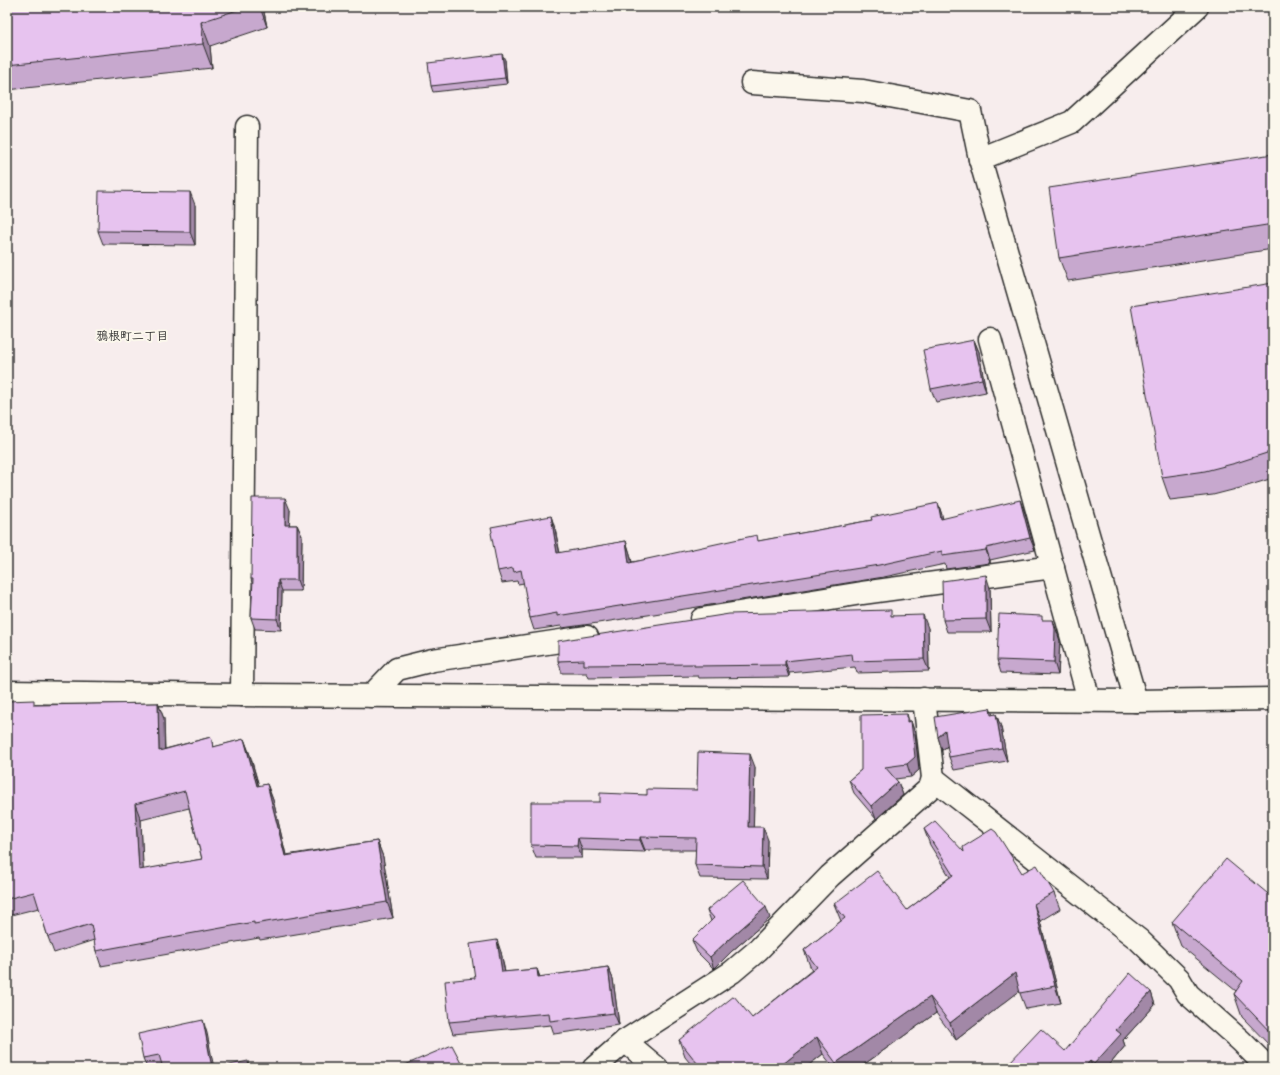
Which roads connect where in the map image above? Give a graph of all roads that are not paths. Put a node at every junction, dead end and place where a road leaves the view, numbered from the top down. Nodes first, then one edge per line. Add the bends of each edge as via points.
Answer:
1 (1197, 7) edge
2 (752, 83) dead end
3 (247, 127) dead end
4 (980, 159) junction
5 (990, 339) dead end
6 (1053, 568) junction
7 (684, 622) edge
8 (607, 634) edge
9 (7, 692) edge
10 (242, 695) junction
11 (371, 696) junction
12 (924, 699) junction
13 (1273, 699) edge
14 (1089, 700) junction
15 (1136, 701) junction
16 (933, 778) junction
17 (626, 1041) junction
18 (594, 1068) edge
19 (657, 1068) edge
20 (1268, 1068) edge

1 - 4 street via 1072,122
2 - 4 street via 864,91 970,111
3 - 10 street
4 - 15 street
5 - 6 street
6 - 7 street via 862,593
6 - 14 street
8 - 11 street via 434,660 397,669
9 - 10 street
10 - 11 street
11 - 12 street
12 - 14 street
12 - 16 street
13 - 15 street
14 - 15 street
16 - 17 street via 930,788 830,876 758,950 732,972
16 - 20 street via 1139,940 1179,979 1188,994
17 - 18 street
17 - 19 street

